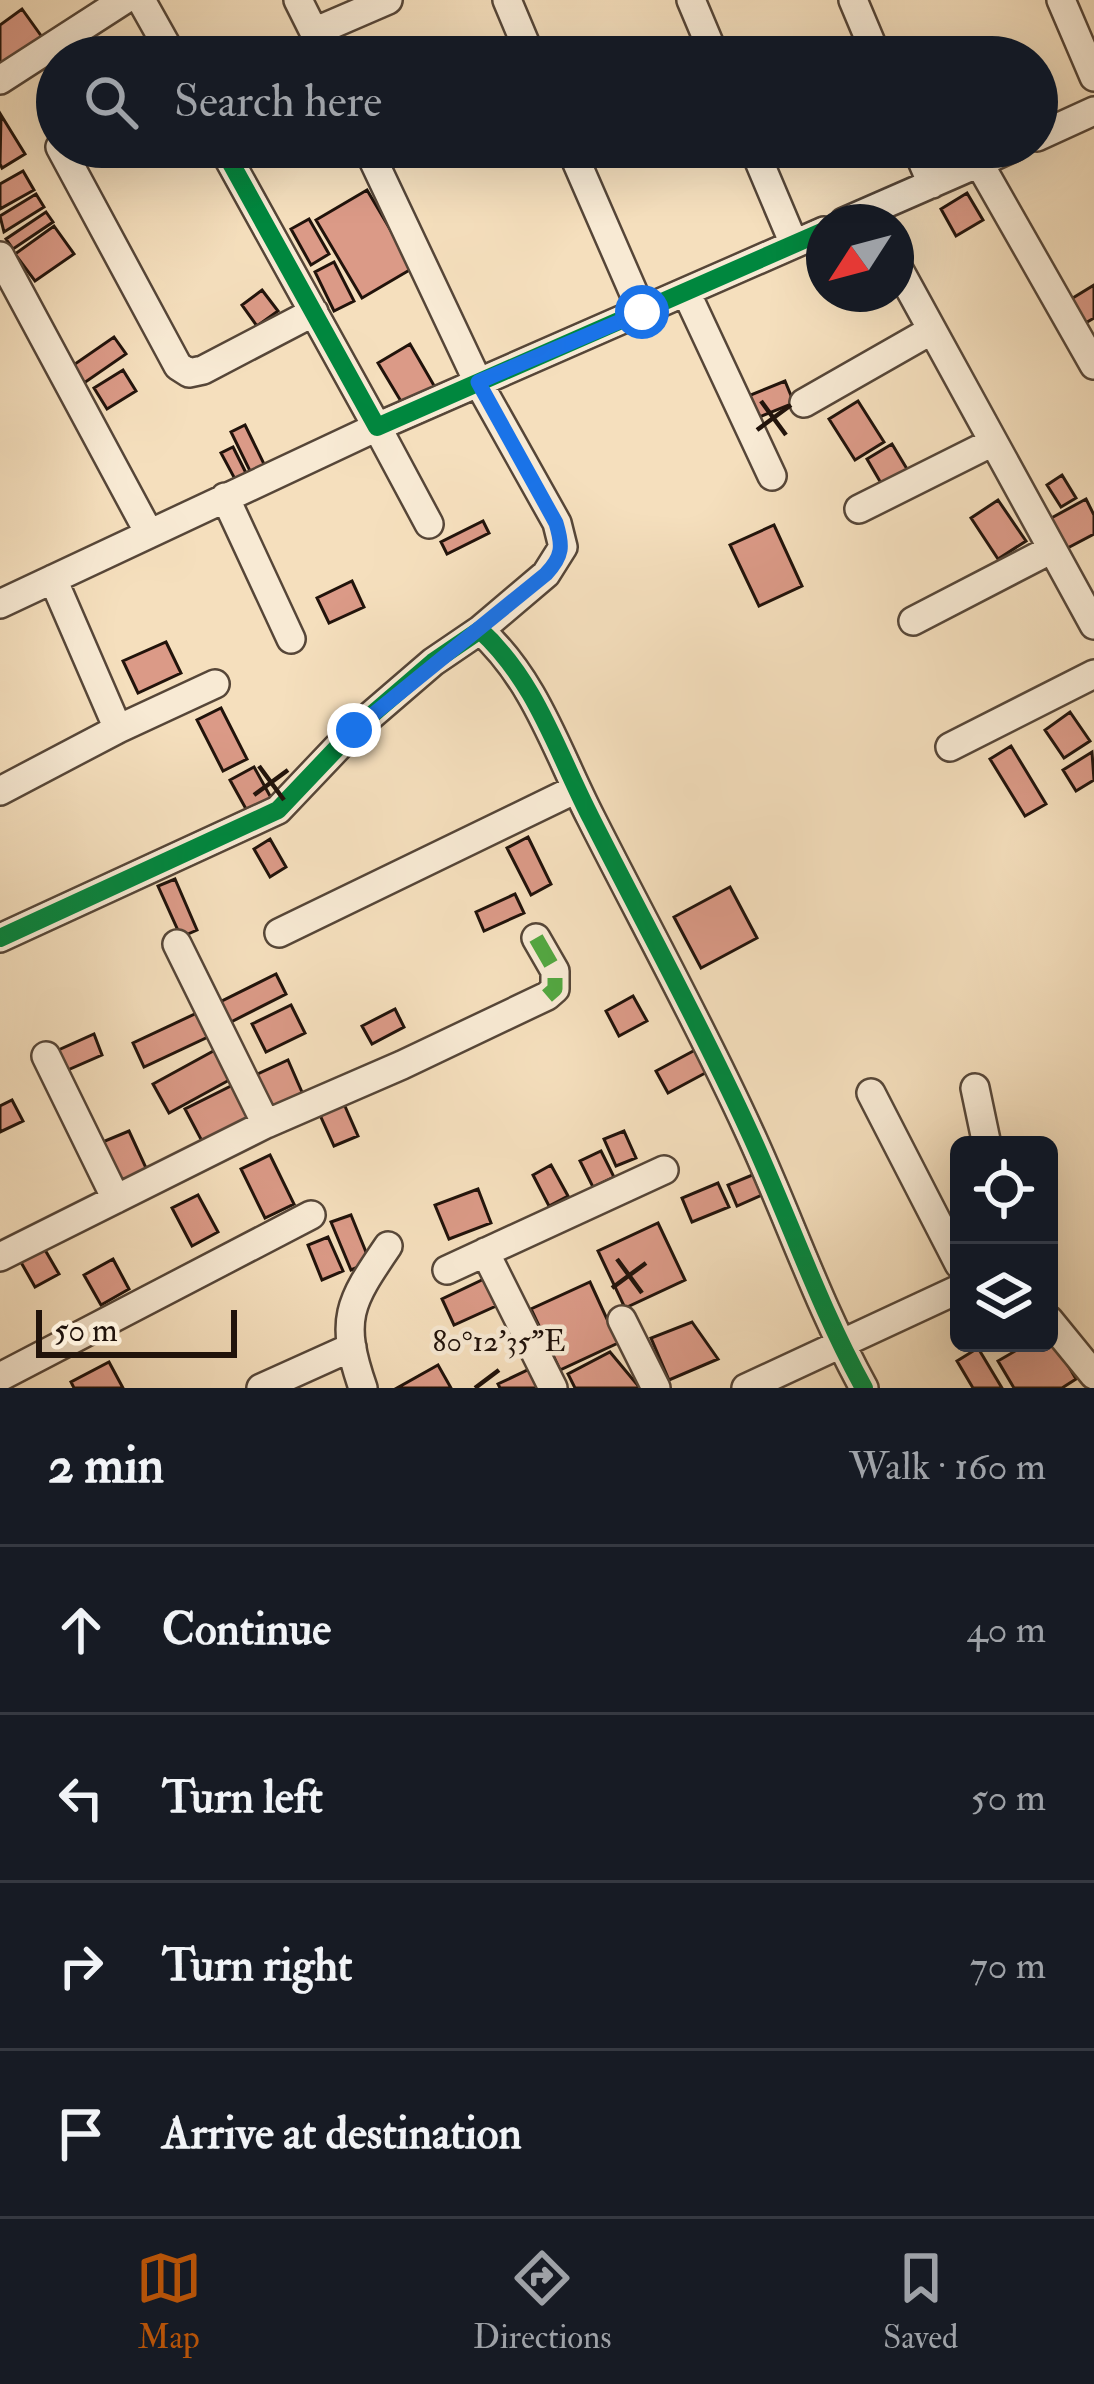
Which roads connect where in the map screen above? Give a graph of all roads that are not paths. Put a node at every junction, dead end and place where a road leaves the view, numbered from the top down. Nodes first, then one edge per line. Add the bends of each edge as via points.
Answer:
1 (124, 0) edge
2 (141, 0) edge
3 (298, 0) edge
4 (388, 0) edge
5 (506, 0) edge
6 (691, 0) edge
7 (853, 0) edge
8 (1061, 0) edge
9 (68, 36) edge
10 (161, 36) edge
11 (316, 36) edge
12 (334, 36) edge
13 (522, 36) edge
14 (706, 36) edge
15 (869, 36) edge
16 (36, 57) edge
17 (1094, 77) edge
18 (0, 80) edge
19 (1094, 111) edge
20 (1058, 127) edge
21 (72, 168) edge
22 (235, 168) edge
23 (378, 168) edge
24 (579, 168) edge
25 (762, 168) edge
26 (925, 168) edge
27 (968, 168) edge
28 (982, 168) edge
29 (932, 184) junction
30 (890, 204) edge
31 (806, 239) edge
32 (794, 244) junction
33 (0, 256) edge
34 (686, 292) junction
35 (914, 297) edge
36 (314, 312) junction
37 (642, 312) junction
38 (932, 330) junction
39 (1094, 365) edge
40 (478, 382) junction
41 (804, 403) dead end
42 (377, 427) junction
43 (993, 442) junction
44 (772, 476) dead end
45 (225, 497) junction
46 (859, 509) dead end
47 (429, 524) dead end
48 (149, 533) junction
49 (1052, 549) junction
50 (53, 580) junction
51 (0, 604) edge
52 (913, 621) dead end
53 (1094, 626) edge
54 (480, 630) junction
55 (291, 639) dead end
56 (1094, 674) edge
57 (215, 684) dead end
58 (118, 729) junction
59 (950, 747) dead end
60 (576, 789) junction
61 (0, 791) edge
62 (279, 933) dead end
63 (0, 938) edge
64 (536, 938) dead end
65 (177, 944) dead end
66 (46, 1057) dead end
67 (975, 1088) dead end
68 (871, 1093) dead end
69 (266, 1124) junction
70 (985, 1136) edge
71 (664, 1170) dead end
72 (116, 1199) junction
73 (311, 1215) dead end
74 (388, 1246) dead end
75 (950, 1247) edge
76 (485, 1252) junction
77 (0, 1257) edge
78 (447, 1270) dead end
79 (950, 1293) edge
80 (622, 1320) dead end
81 (1058, 1331) edge
82 (841, 1346) junction
83 (352, 1347) junction
84 (0, 1377) edge
85 (1094, 1377) edge
86 (261, 1388) edge
87 (363, 1388) edge
88 (553, 1388) edge
89 (656, 1388) edge
90 (746, 1388) edge
91 (864, 1388) edge
92 (1079, 1388) edge

1 - 9 street
2 - 10 street
3 - 11 street
4 - 12 street
5 - 13 street
6 - 14 street
7 - 15 street
8 - 17 street
16 - 18 street
19 - 20 street
21 - 36 street via 178,366 189,373
22 - 36 street
23 - 40 street
24 - 37 street
25 - 32 street
26 - 29 street
27 - 29 street
28 - 39 street
29 - 30 street
31 - 32 street
32 - 34 street
33 - 48 street
34 - 37 street
34 - 44 street
35 - 38 street
36 - 42 street
37 - 40 street
38 - 41 street
38 - 43 street
40 - 42 street
40 - 54 street via 563,547 546,574
42 - 45 street
42 - 47 street
43 - 46 street
43 - 49 street
45 - 48 street
45 - 55 street
48 - 50 street
49 - 52 street
49 - 53 street
50 - 51 street
50 - 58 street
54 - 60 street via 506,654 541,710
54 - 63 street via 354,730 278,810
56 - 59 street
57 - 58 street
58 - 61 street
60 - 62 street
60 - 82 street via 748,1128
64 - 69 street via 555,971 547,996
65 - 69 street
66 - 72 street
67 - 70 street
68 - 75 street
69 - 72 street
71 - 76 street
72 - 77 street
73 - 84 street
74 - 83 street via 350,1306
76 - 78 street
76 - 88 street
79 - 82 street
80 - 89 street
81 - 85 street
82 - 90 street
82 - 91 street
83 - 86 street
83 - 87 street
85 - 92 street

